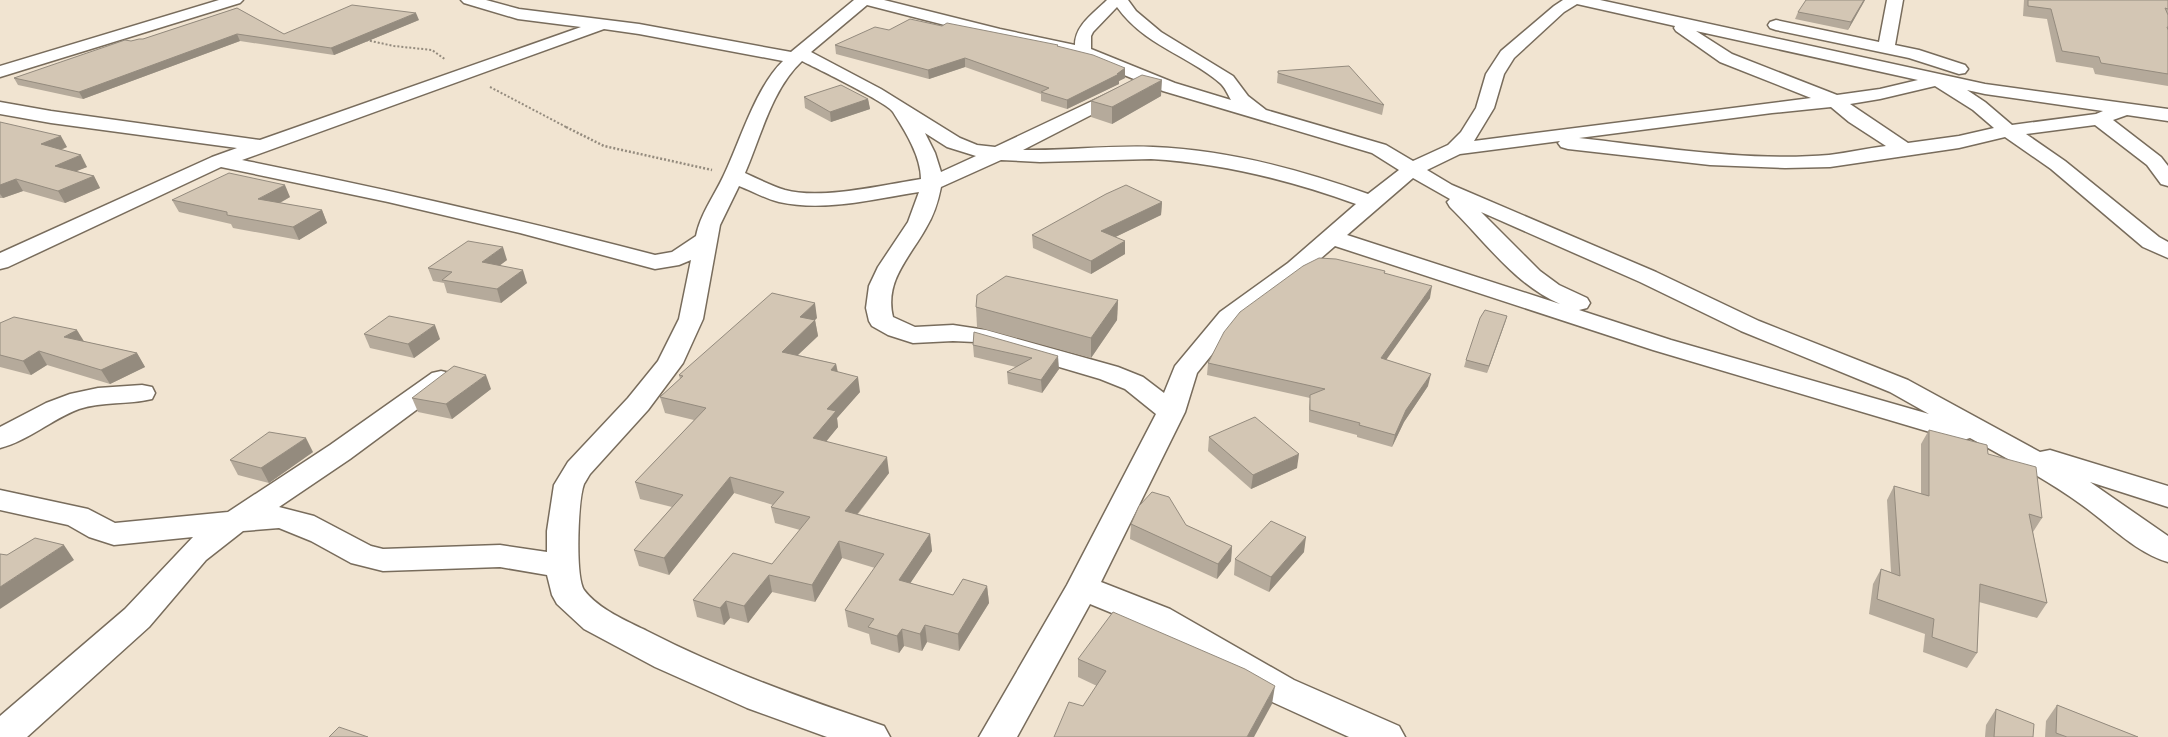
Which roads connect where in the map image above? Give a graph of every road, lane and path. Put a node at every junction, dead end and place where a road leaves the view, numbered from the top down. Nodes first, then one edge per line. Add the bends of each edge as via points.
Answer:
1 (235, 0) edge
2 (469, 0) edge
3 (865, 0) edge
4 (1116, 0) edge
5 (1120, 0) edge
6 (1573, 0) edge
7 (1578, 0) edge
8 (1642, 0) edge
9 (1895, 0) edge
10 (1713, 13) dead end
11 (1672, 21) junction
12 (1758, 21) dead end
13 (601, 25) junction
14 (364, 39) edge
15 (1886, 48) junction
16 (1083, 52) junction
17 (797, 56) junction
18 (0, 72) edge
19 (470, 73) junction
20 (1148, 78) junction
21 (1938, 80) junction
22 (1835, 101) junction
23 (2075, 102) junction
24 (897, 106) junction
25 (0, 108) edge
26 (2128, 108) junction
27 (2168, 114) edge
28 (1267, 118) junction
29 (2099, 119) junction
30 (2008, 131) junction
31 (1533, 138) junction
32 (265, 146) junction
33 (1455, 149) junction
34 (1904, 149) junction
35 (998, 153) junction
36 (219, 161) junction
37 (1412, 169) junction
38 (734, 176) junction
39 (2168, 180) edge
40 (931, 184) junction
41 (1445, 189) junction
42 (1371, 202) junction
43 (1330, 238) junction
44 (706, 239) junction
45 (2168, 251) edge
46 (0, 262) edge
47 (1662, 345) junction
48 (445, 376) edge
49 (142, 393) dead end
50 (1171, 412) junction
51 (0, 439) edge
52 (2006, 445) junction
53 (2168, 496) edge
54 (0, 500) edge
55 (232, 523) junction
56 (2168, 551) edge
57 (563, 566) junction
58 (1082, 588) junction
59 (2, 737) edge
60 (871, 737) edge
61 (998, 737) edge
62 (1386, 737) edge

1 - 18 street
2 - 13 street via 518,14
3 - 16 street
3 - 17 street
4 - 16 street via 1086,30
5 - 28 street via 1142,28 1231,83 1243,102
6 - 33 street via 1507,56 1495,74 1485,108 1469,135
7 - 11 street
8 - 10 street
9 - 15 street
11 - 21 street
11 - 22 street via 1726,58
12 - 15 street
13 - 17 street
13 - 19 street
14 - 19 path via 432,50
15 - 23 street
16 - 20 street
17 - 24 street via 856,81
17 - 38 street via 785,68 767,98
19 - 32 street
19 - 38 path via 510,99 604,146
20 - 28 street
20 - 35 street
21 - 22 street
21 - 23 street
21 - 30 street via 1978,106
22 - 31 street
22 - 34 street
23 - 26 street
24 - 35 street via 953,142 975,150
24 - 40 street via 930,166
25 - 32 street
26 - 27 street
26 - 29 street
28 - 37 street via 1379,149
29 - 30 street
29 - 39 street via 2154,161
30 - 34 street
30 - 45 street via 2058,165 2151,242
31 - 33 street
31 - 34 street via 1710,159 1775,162 1830,161
32 - 36 street
33 - 37 street
35 - 40 street
35 - 42 street via 1188,155 1287,174
36 - 44 street via 391,196 655,262 679,258
36 - 46 street
37 - 41 street
37 - 42 street
38 - 40 street via 780,196 808,199
38 - 44 street via 709,225
40 - 50 street via 926,207 910,237 887,268 877,307 881,320 913,335 977,335 1101,370 1134,383
41 - 47 street via 1545,287
41 - 52 street via 1648,277 1750,326 1899,386
42 - 43 street
43 - 47 street
43 - 50 street via 1296,268 1229,317 1184,372
44 - 57 street via 691,319 670,363 638,404 578,469 569,485 563,531
47 - 52 street
48 - 55 street via 340,452
49 - 51 street via 78,400 51,410
50 - 58 street
52 - 53 street
52 - 56 street via 2093,498
54 - 55 street via 77,516 114,534
55 - 57 street via 279,517 322,532 362,555 383,560 500,556
55 - 59 street via 195,552 137,618
57 - 60 street via 569,595 596,620 667,657 760,698
58 - 61 street
58 - 62 street via 1158,618 1281,690

